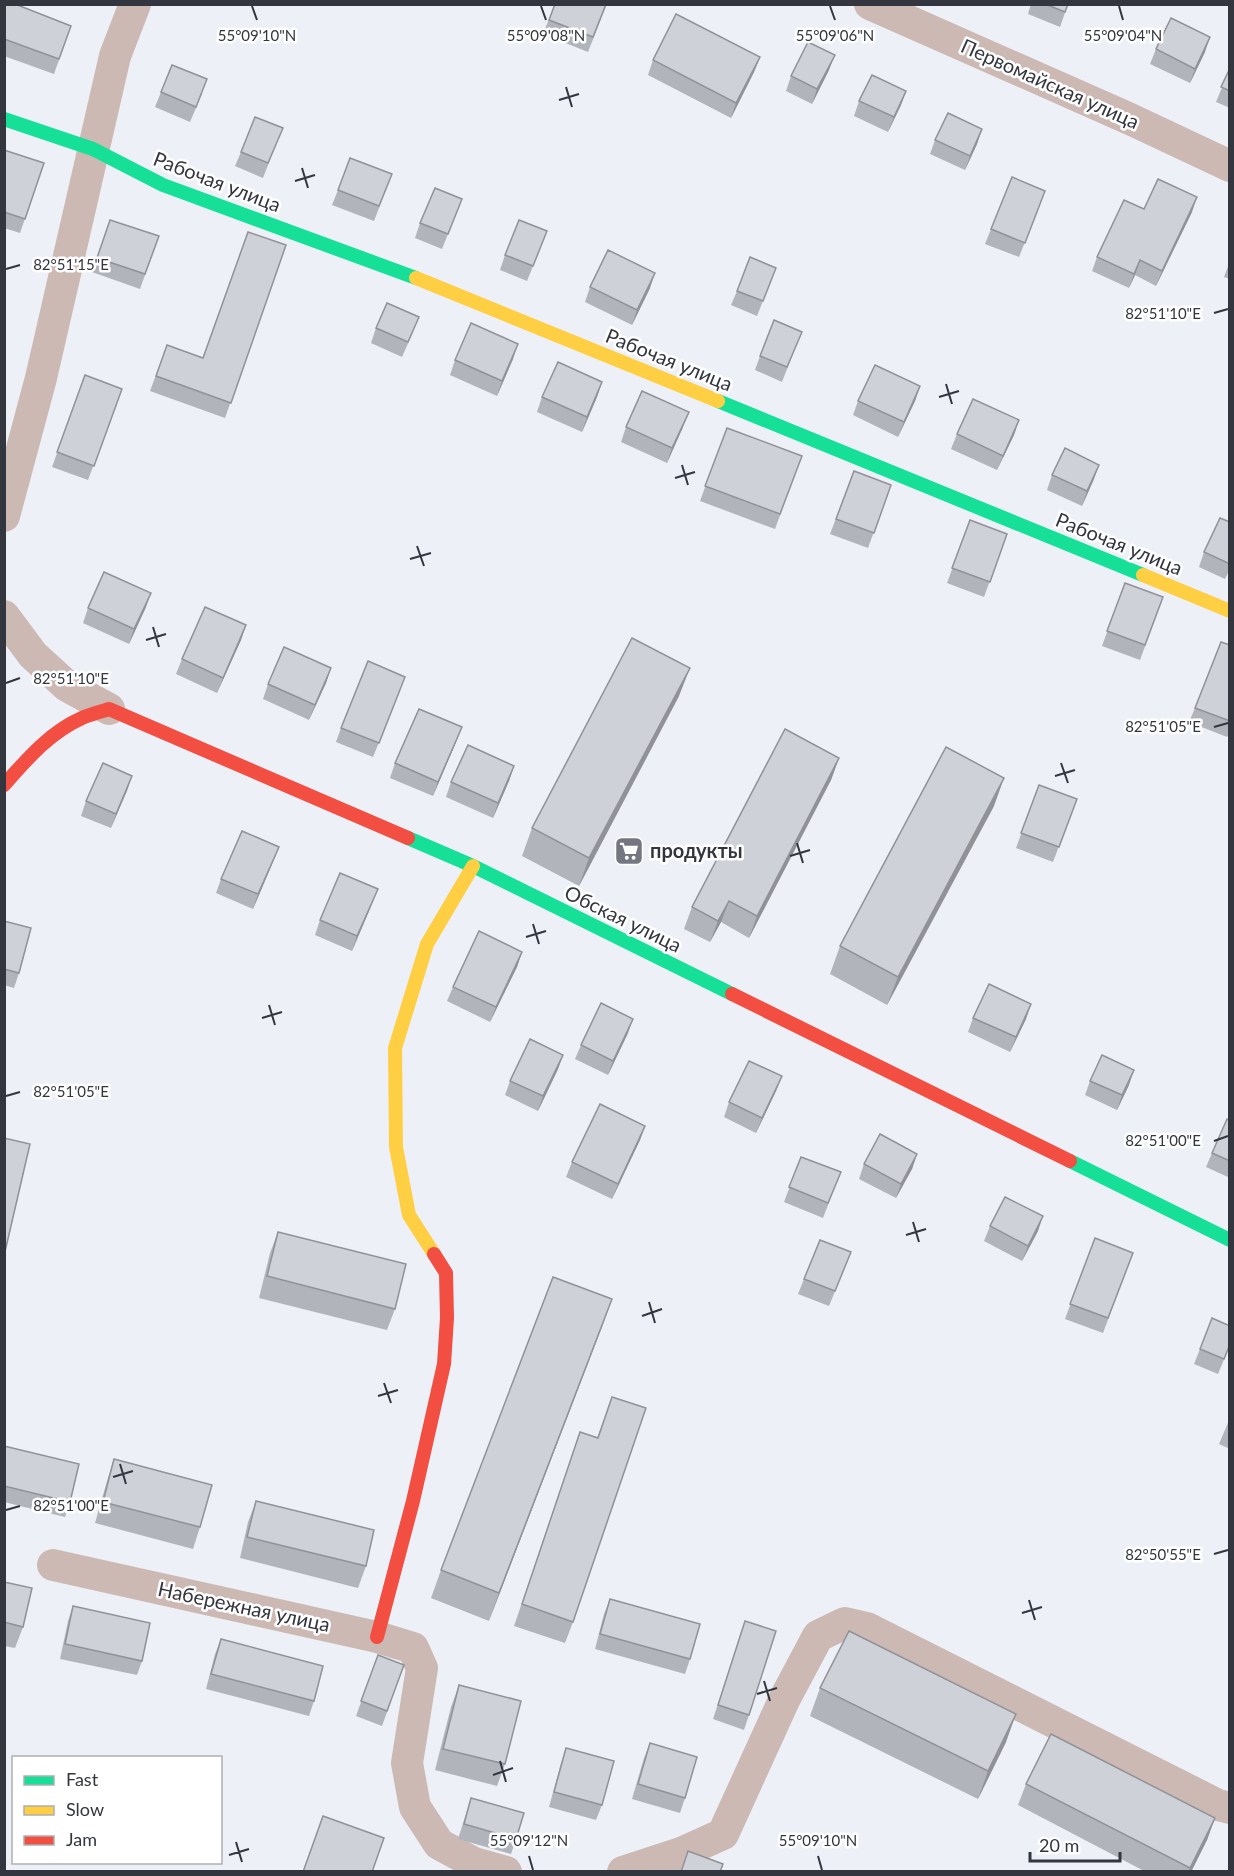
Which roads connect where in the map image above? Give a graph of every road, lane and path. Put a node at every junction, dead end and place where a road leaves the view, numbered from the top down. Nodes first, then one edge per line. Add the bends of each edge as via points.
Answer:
1 (135, 4) edge
2 (870, 4) edge
3 (4, 119) edge
4 (93, 149) junction
5 (1230, 166) edge
6 (4, 516) edge
7 (1230, 611) edge
8 (4, 616) edge
9 (109, 710) junction
10 (4, 785) edge
11 (473, 866) junction
12 (1230, 1240) edge
13 (53, 1565) dead end
14 (377, 1637) junction
15 (1230, 1808) edge
16 (506, 1872) edge
17 (623, 1872) edge

1 - 4 street via 115,56
2 - 5 street, Первомайская улица
3 - 4 street, Рабочая улица
4 - 6 street
4 - 7 street, Рабочая улица via 163,185 387,266
8 - 9 street via 33,655 68,686
9 - 10 street via 78,719 56,733 34,750
9 - 11 street, Обская улица
11 - 12 street, Обская улица
11 - 14 street via 427,945 395,1048 396,1147 409,1215 446,1273 447,1318 444,1364
13 - 14 street, Набережная улица
14 - 16 street, Набережная улица via 413,1648 422,1668 407,1762 415,1807 439,1844 474,1863
15 - 17 street via 867,1628 845,1623 818,1636 723,1834

